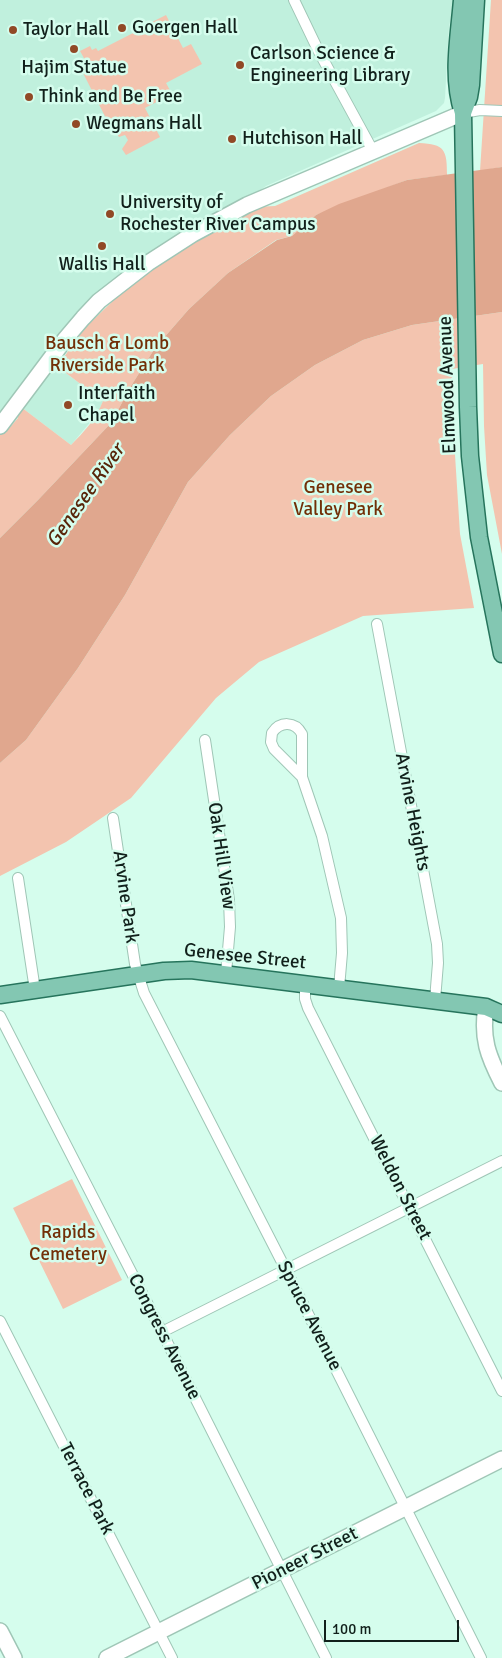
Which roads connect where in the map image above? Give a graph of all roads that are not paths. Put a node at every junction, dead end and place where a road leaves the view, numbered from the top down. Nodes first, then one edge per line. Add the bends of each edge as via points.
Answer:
1 (294, 0) edge
2 (462, 0) edge
3 (476, 0) edge
4 (502, 111) edge
5 (463, 113) junction
6 (373, 151) junction
7 (0, 426) edge
8 (377, 624) dead end
9 (502, 654) edge
10 (205, 740) dead end
11 (302, 777) junction
12 (113, 818) dead end
13 (18, 878) dead end
14 (226, 973) junction
15 (137, 975) junction
16 (305, 983) junction
17 (339, 988) junction
18 (35, 990) junction
19 (0, 995) edge
20 (435, 1000) junction
21 (502, 1002) edge
22 (486, 1006) junction
23 (502, 1014) edge
24 (0, 1016) edge
25 (502, 1083) edge
26 (502, 1161) edge
27 (409, 1207) junction
28 (286, 1270) junction
29 (0, 1320) edge
30 (162, 1332) junction
31 (502, 1391) edge
32 (502, 1459) edge
33 (406, 1508) junction
34 (281, 1571) junction
35 (0, 1631) edge
36 (159, 1631) junction
37 (14, 1658) edge
38 (107, 1658) edge
39 (172, 1658) edge
40 (326, 1658) edge
41 (481, 1658) edge

1 - 6 street
2 - 5 main road, Elmwood Avenue via 456,80
3 - 5 main road, Elmwood Avenue via 471,85
4 - 5 street
5 - 6 street
5 - 9 main road, Elmwood Avenue via 469,432 479,537
6 - 7 street via 247,205 193,234 134,272 83,318
8 - 20 street, Arvine Heights via 437,944
10 - 14 street, Oak Hill View via 229,907
11 - 11 street via 302,734 293,725 280,725 272,733 272,747
11 - 17 street via 319,825 339,906 342,947
12 - 15 street, Arvine Park
13 - 18 street
14 - 15 main road, Genesee Street via 183,970
14 - 16 main road, Genesee Street
15 - 18 main road, Genesee Street
15 - 28 street, Spruce Avenue
16 - 17 main road, Genesee Street
16 - 27 street, Weldon Street via 308,1008
17 - 20 main road, Genesee Street
18 - 19 main road, Genesee Street
20 - 22 main road, Genesee Street
21 - 22 main road, Genesee Street
22 - 23 main road, Genesee Street
22 - 25 street via 484,1042
24 - 30 street, Congress Avenue
26 - 27 street
27 - 28 street
27 - 31 street, Weldon Street
28 - 30 street
28 - 33 street, Spruce Avenue
29 - 36 street, Terrace Park
30 - 34 street, Congress Avenue
32 - 33 street, Pioneer Street
33 - 34 street, Pioneer Street
33 - 41 street, Spruce Avenue
34 - 36 street, Pioneer Street
34 - 40 street, Congress Avenue
35 - 37 street
36 - 38 street, Pioneer Street
36 - 39 street, Terrace Park

